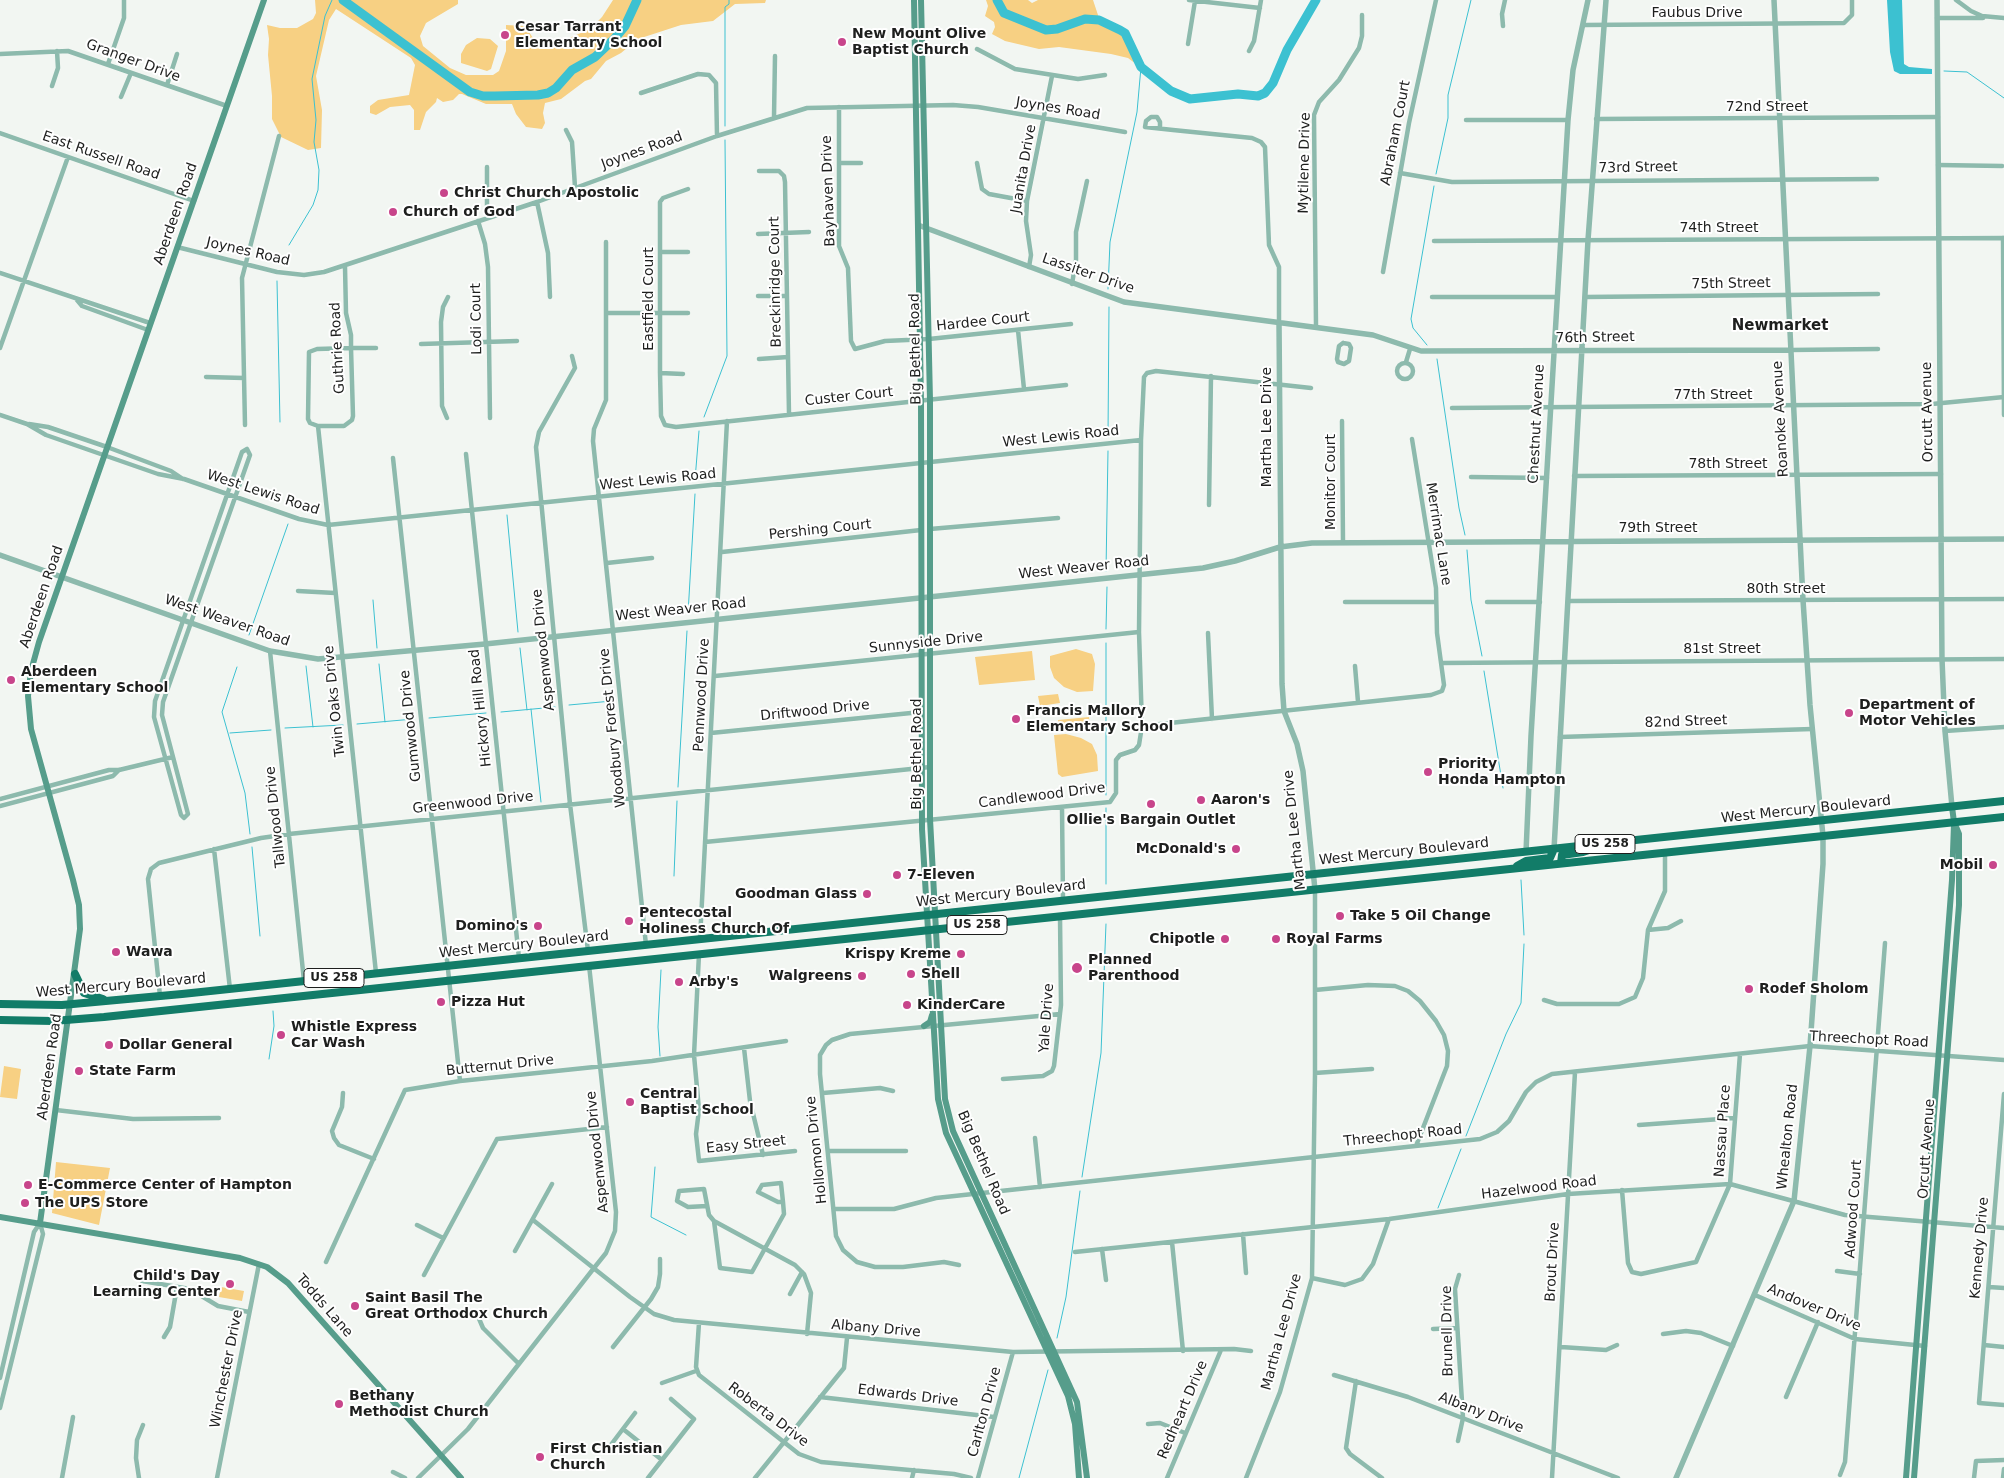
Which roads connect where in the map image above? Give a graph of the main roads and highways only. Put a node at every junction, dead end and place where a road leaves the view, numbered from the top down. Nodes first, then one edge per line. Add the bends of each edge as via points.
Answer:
1 (264, 0) edge
2 (914, 0) edge
3 (921, 0) edge
4 (919, 105) junction
5 (2004, 801) edge
6 (1952, 806) junction
7 (2004, 817) edge
8 (1954, 822) junction
9 (1603, 844) junction
10 (1554, 849) junction
11 (1561, 864) junction
12 (1513, 868) junction
13 (1950, 906) junction
14 (936, 913) junction
15 (927, 914) junction
16 (937, 929) junction
17 (1957, 929) junction
18 (928, 930) junction
19 (75, 974) junction
20 (110, 1000) junction
21 (0, 1004) edge
22 (71, 1004) junction
23 (933, 1009) junction
24 (0, 1020) edge
25 (69, 1020) junction
26 (937, 1025) junction
27 (924, 1026) road end
28 (0, 1217) edge
29 (40, 1224) junction
30 (1079, 1431) junction
31 (461, 1478) edge
32 (1079, 1478) edge
33 (1087, 1478) edge
34 (1906, 1478) edge
35 (1914, 1478) edge

1 - 19 main road, Aberdeen Road via 34,656 28,687 31,729 79,905 80,935
2 - 4 main road, Big Bethel Road
3 - 4 main road, Big Bethel Road
4 - 14 main road, Big Bethel Road via 929,339 930,819
4 - 15 main road, Big Bethel Road via 921,768
5 - 6 highway, West Mercury Boulevard / US 258
6 - 8 main road, Orcutt Avenue
6 - 9 highway, West Mercury Boulevard / US 258
7 - 8 highway, West Mercury Boulevard / US 258
8 - 11 highway, West Mercury Boulevard / US 258
8 - 13 main road, Orcutt Avenue
8 - 17 main road, Orcutt Avenue via 1959,834 1960,855
9 - 10 highway, West Mercury Boulevard / US 258
9 - 11 highway via 1583,852 1562,855
10 - 12 highway via 1550,858 1526,861
10 - 14 highway, West Mercury Boulevard / US 258
11 - 12 highway, West Mercury Boulevard / US 258
12 - 16 highway, West Mercury Boulevard / US 258
13 - 17 main road via 1954,908 1953,921
13 - 34 main road, Orcutt Avenue
14 - 15 highway, West Mercury Boulevard / US 258
14 - 16 main road, Big Bethel Road
15 - 18 main road, Big Bethel Road
15 - 20 highway, West Mercury Boulevard / US 258
16 - 18 highway, West Mercury Boulevard / US 258
16 - 26 main road, Big Bethel Road
17 - 35 main road, Orcutt Avenue
18 - 23 main road, Big Bethel Road
18 - 25 highway, West Mercury Boulevard / US 258
19 - 20 highway via 84,993
19 - 22 main road, Aberdeen Road
20 - 22 highway, West Mercury Boulevard / US 258
21 - 22 highway, West Mercury Boulevard / US 258
22 - 25 main road, Aberdeen Road
23 - 26 main road, Big Bethel Road
23 - 27 main road via 930,1022
24 - 25 highway, West Mercury Boulevard / US 258
25 - 29 main road, Aberdeen Road
26 - 30 main road, Big Bethel Road via 948,1115 1077,1402
26 - 30 main road, Big Bethel Road via 940,1112 946,1133 1068,1396
28 - 29 main road, Todds Lane
29 - 31 main road, Todds Lane via 259,1264 288,1283
30 - 32 main road, Big Bethel Road
30 - 33 main road, Big Bethel Road

